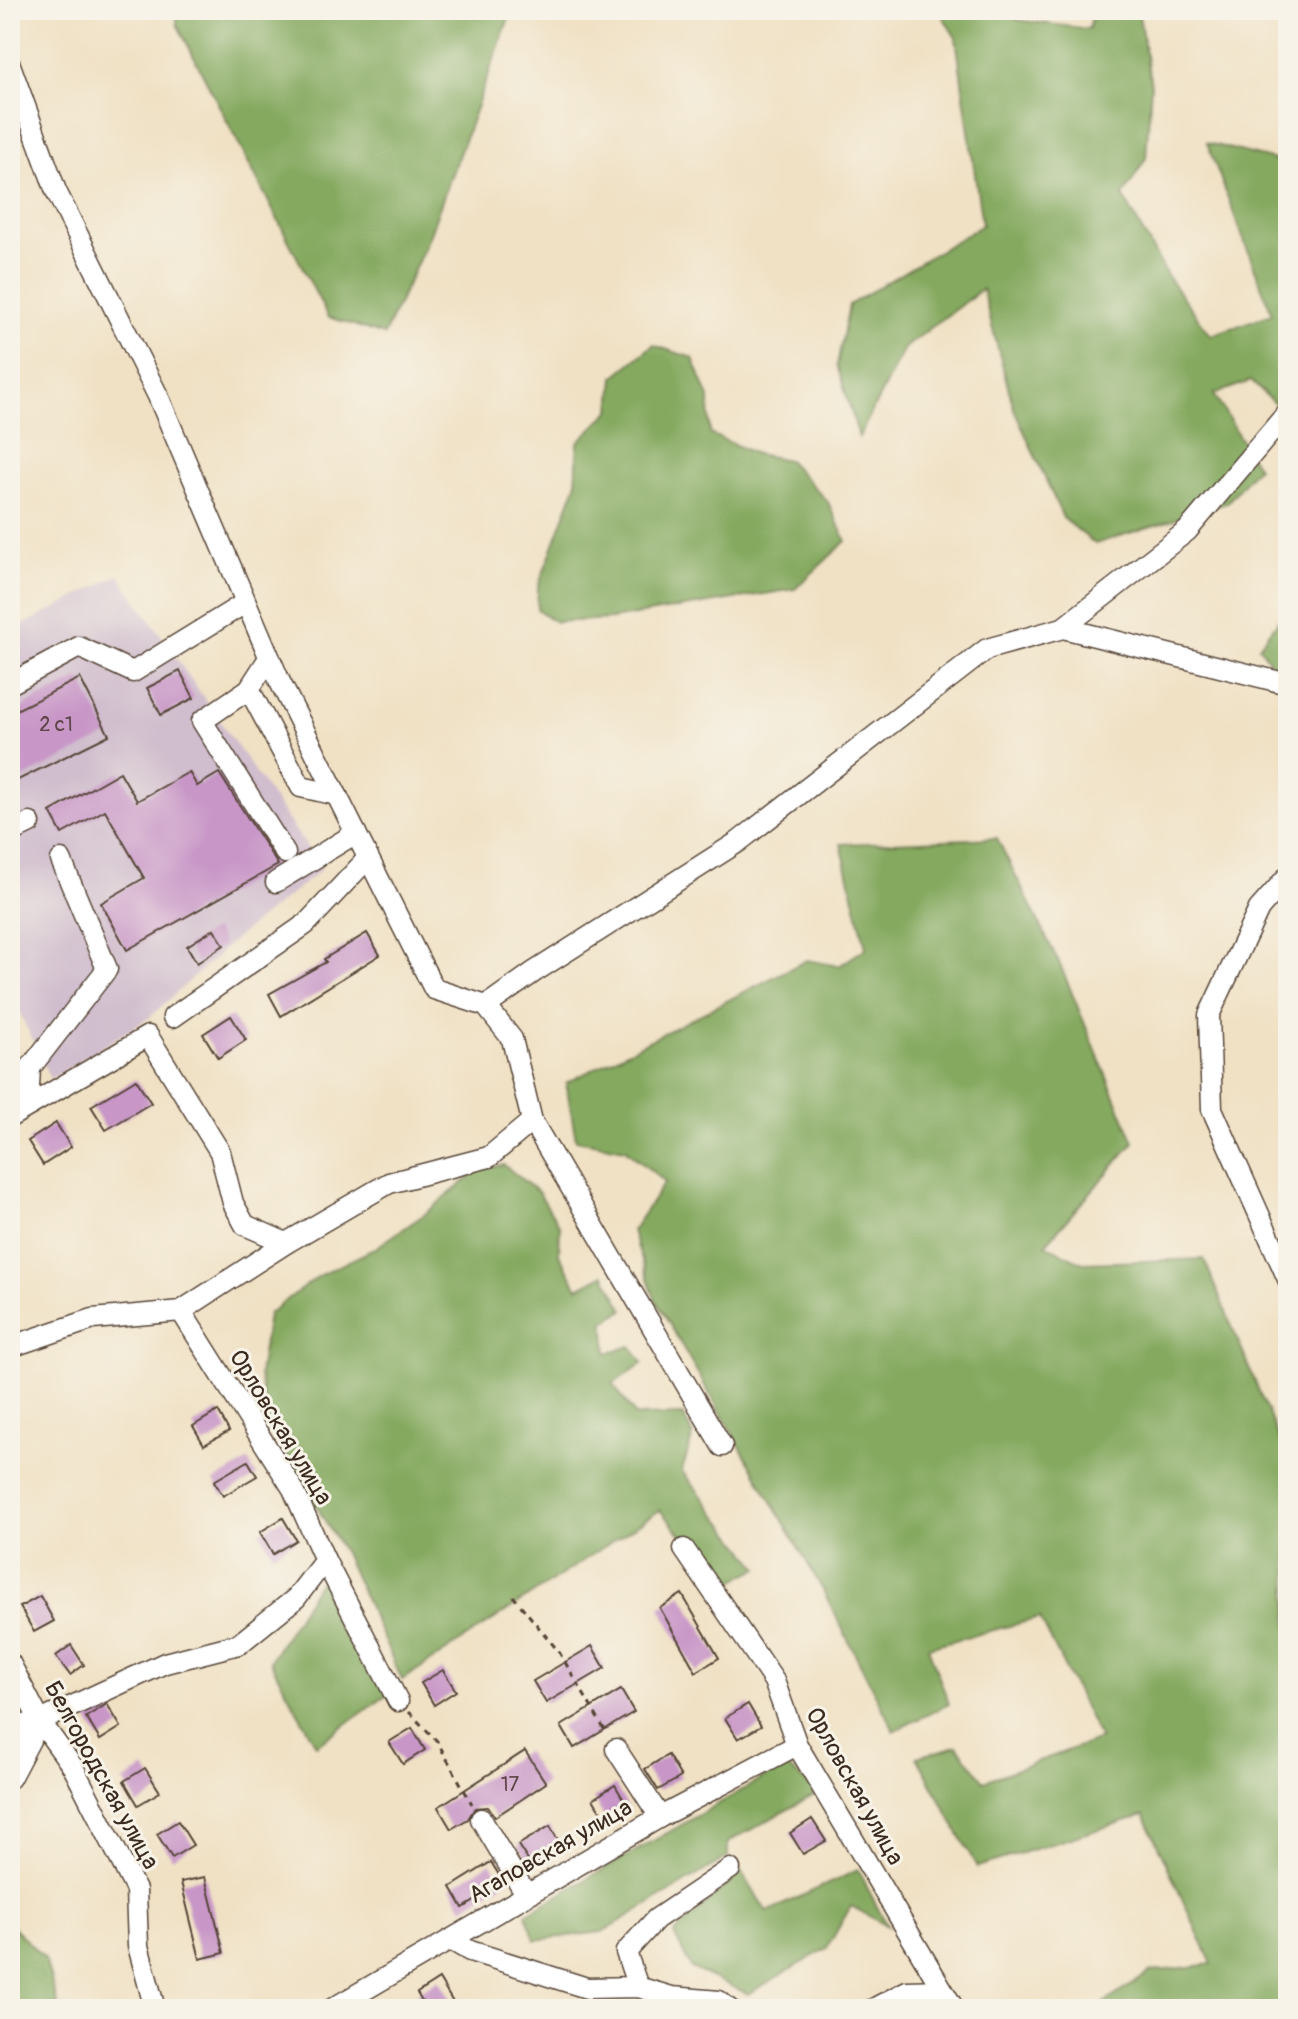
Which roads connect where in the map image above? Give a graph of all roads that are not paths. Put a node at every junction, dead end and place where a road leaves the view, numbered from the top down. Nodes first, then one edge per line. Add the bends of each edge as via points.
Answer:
1 (10, 65) edge
2 (1288, 412) edge
3 (245, 603) junction
4 (1063, 628) junction
5 (269, 658) junction
6 (10, 684) edge
7 (1288, 684) edge
8 (249, 689) junction
9 (337, 795) junction
10 (30, 823) dead end
11 (10, 833) edge
12 (356, 833) junction
13 (285, 853) dead end
14 (368, 858) junction
15 (61, 860) dead end
16 (1288, 876) edge
17 (276, 882) dead end
18 (486, 1006) junction
19 (173, 1017) dead end
20 (10, 1090) edge
21 (28, 1105) junction
22 (10, 1117) edge
23 (532, 1121) junction
24 (286, 1243) junction
25 (1288, 1279) edge
26 (181, 1311) junction
27 (10, 1347) edge
28 (722, 1446) dead end
29 (684, 1549) dead end
30 (325, 1560) junction
31 (10, 1663) edge
32 (398, 1701) road end
33 (40, 1721) junction
34 (10, 1729) edge
35 (797, 1745) junction
36 (616, 1749) road end
37 (10, 1778) edge
38 (660, 1817) junction
39 (481, 1819) road end
40 (730, 1869) dead end
41 (526, 1894) junction
42 (451, 1940) junction
43 (638, 1987) junction
44 (942, 1990) junction
45 (155, 2009) edge
46 (332, 2009) edge
47 (729, 2009) edge
48 (873, 2009) edge
49 (954, 2009) edge

1 - 3 street via 56,191 158,396
2 - 4 street via 1187,531
3 - 5 street
3 - 6 street via 133,672 79,647
4 - 7 street
4 - 18 street via 987,649 738,842
5 - 8 street
5 - 9 street
8 - 9 street via 301,787
8 - 13 street via 202,721
9 - 12 street
10 - 11 street
12 - 14 street
12 - 17 street
14 - 18 street via 434,989
14 - 19 street via 306,924
15 - 21 street via 107,969 30,1068
16 - 25 street via 1259,909 1209,1015 1212,1109
18 - 23 street via 512,1039
20 - 21 street
21 - 22 street
21 - 24 street via 148,1036 220,1152 233,1203 245,1225
23 - 24 street via 489,1157 389,1183
23 - 28 street
24 - 26 street
26 - 27 street via 93,1319
26 - 30 street, Орловская улица via 293,1489
29 - 35 street, Орловская улица via 774,1681
30 - 32 street, Орловская улица
30 - 33 street via 296,1598 239,1644 165,1663
31 - 33 street, Белгородская улица
33 - 34 street
33 - 37 street
33 - 45 street, Белгородская улица via 73,1767 136,1890 138,1946
35 - 38 street, Агаповская улица
35 - 44 street, Орловская улица
36 - 38 street
38 - 41 street, Агаповская улица
39 - 41 street
40 - 43 street via 656,1919 626,1952
41 - 42 street, Агаповская улица
42 - 43 street via 470,1951 587,1988
42 - 46 street, Агаповская улица
43 - 47 street via 672,1997 719,2001
44 - 48 street via 907,1991
44 - 49 street, Орловская улица

